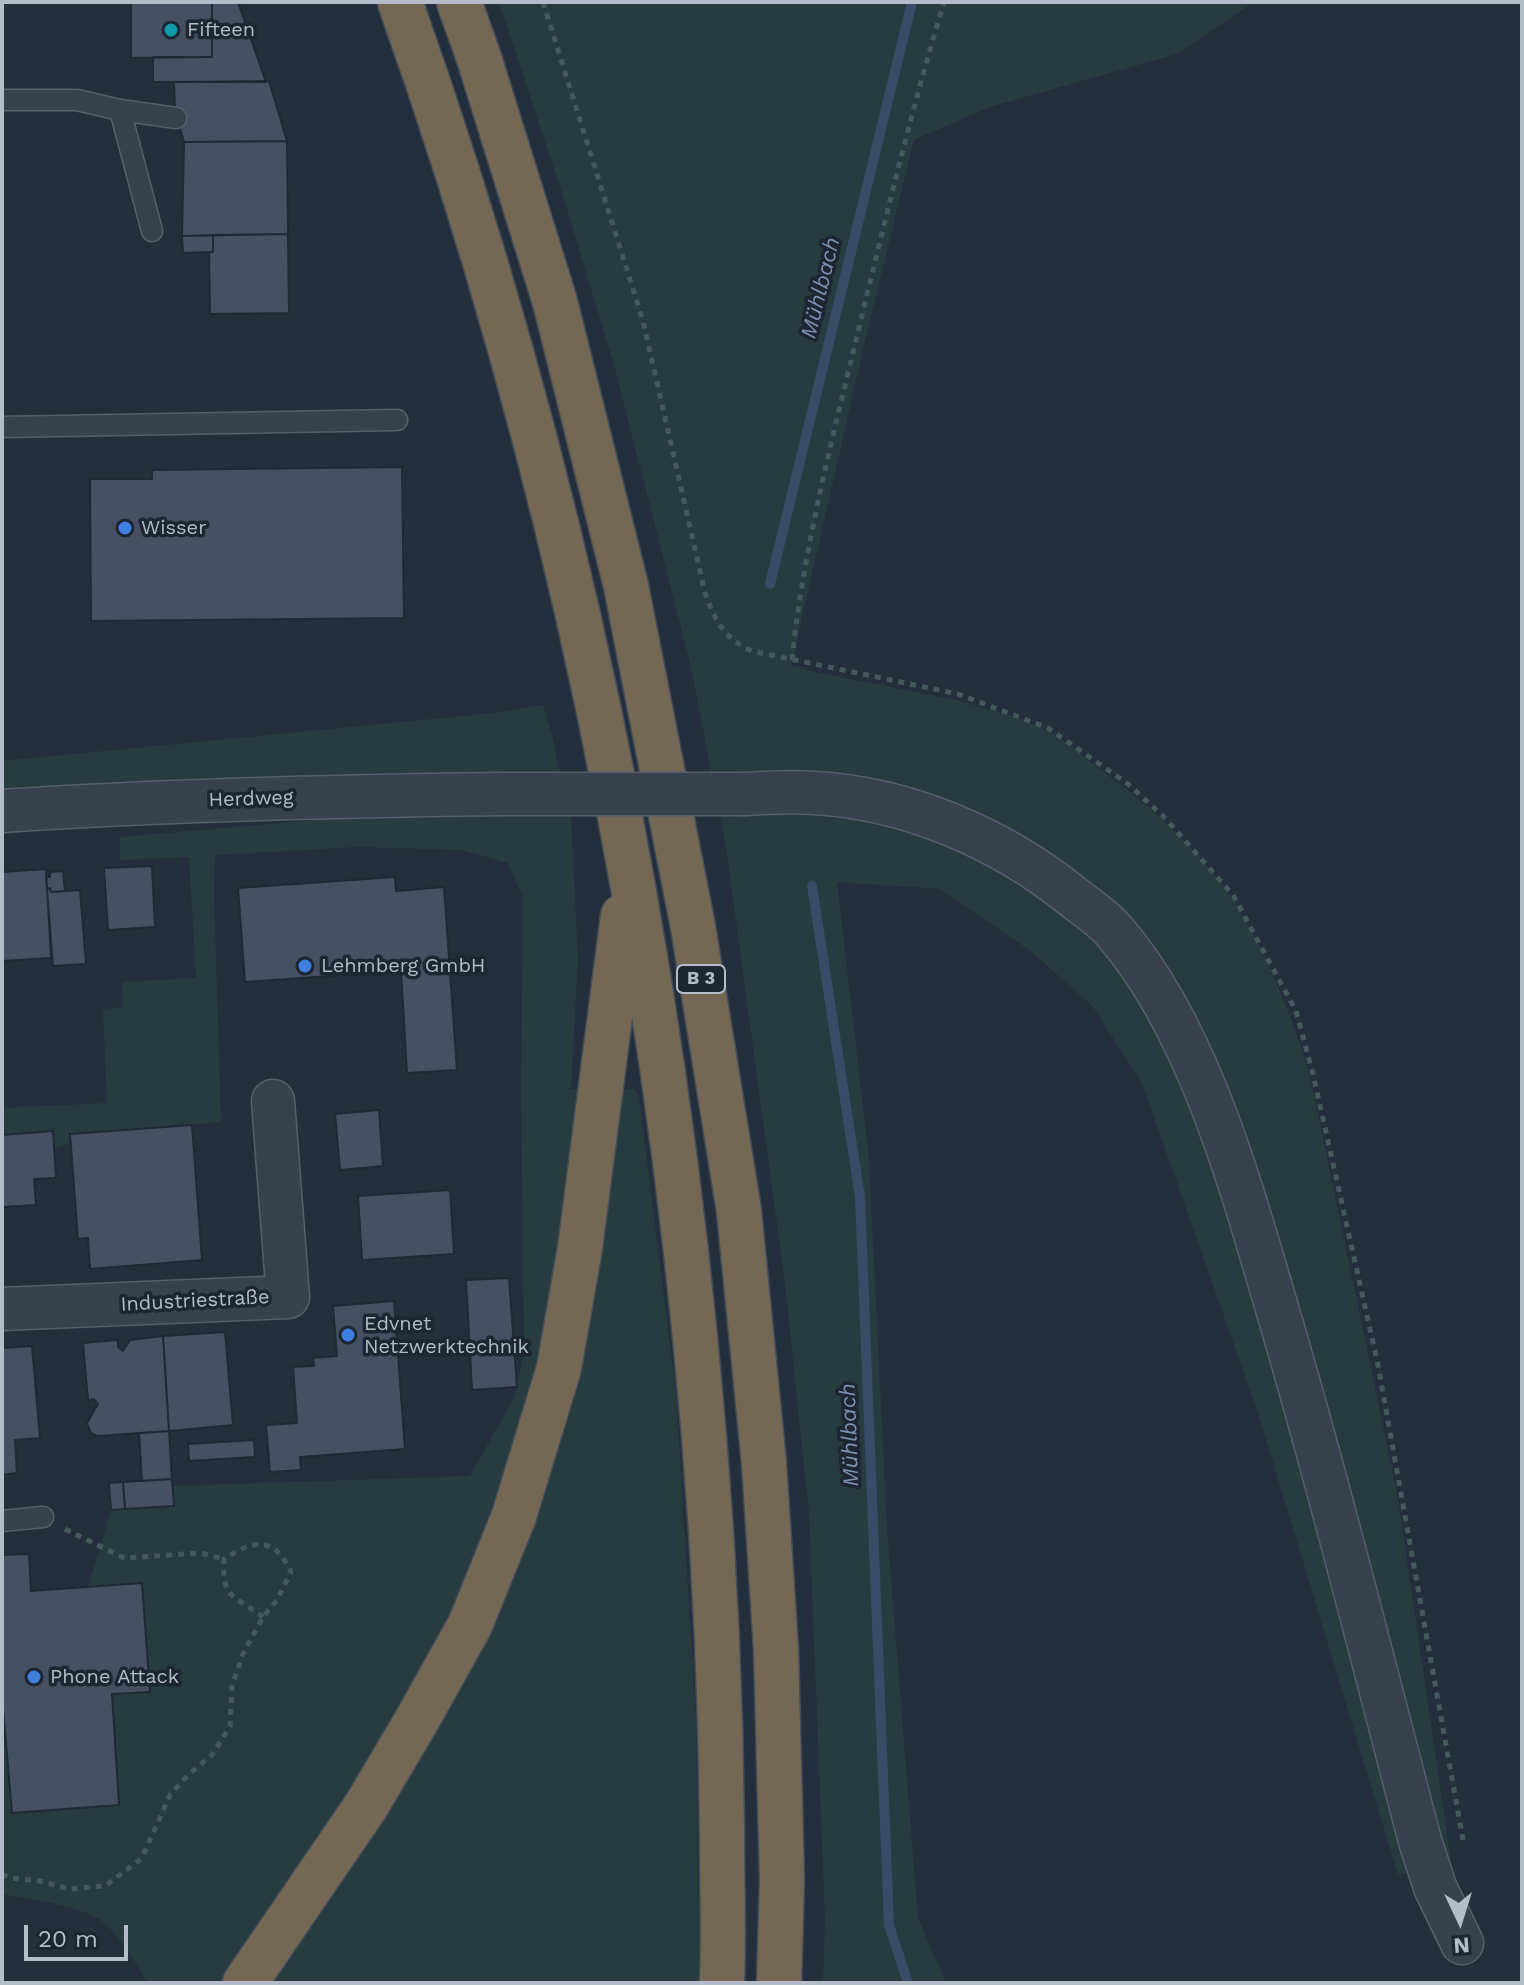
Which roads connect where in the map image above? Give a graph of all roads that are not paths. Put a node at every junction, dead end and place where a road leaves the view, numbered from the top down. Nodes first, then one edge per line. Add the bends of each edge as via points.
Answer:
1 (400, 2) edge
2 (459, 2) edge
3 (2, 100) edge
4 (120, 110) junction
5 (176, 118) dead end
6 (152, 231) dead end
7 (397, 420) dead end
8 (2, 427) edge
9 (2, 811) edge
10 (629, 870) junction
11 (273, 1101) dead end
12 (2, 1309) edge
13 (43, 1517) road end
14 (2, 1521) edge
15 (1462, 1943) dead end
16 (245, 1983) edge
17 (722, 1983) edge
18 (779, 1983) edge

1 - 10 highway, B 3 via 491,282 564,554
2 - 18 highway, B 3 via 555,302 626,586 693,927 734,1181 764,1463 775,1634 782,1880
3 - 4 lane via 77,100
4 - 5 lane
4 - 6 lane
7 - 8 lane
9 - 15 street, Herdweg, bridge via 314,796 815,793 899,806 979,836 1051,879 1113,929 1159,989 1200,1079 1244,1197 1315,1439 1420,1841
10 - 16 highway via 580,1248 559,1368 514,1516 470,1625 417,1720 366,1806
10 - 17 highway, B 3 via 678,1169 700,1380 716,1582
11 - 12 street, Industriestraße via 288,1297
13 - 14 lane

